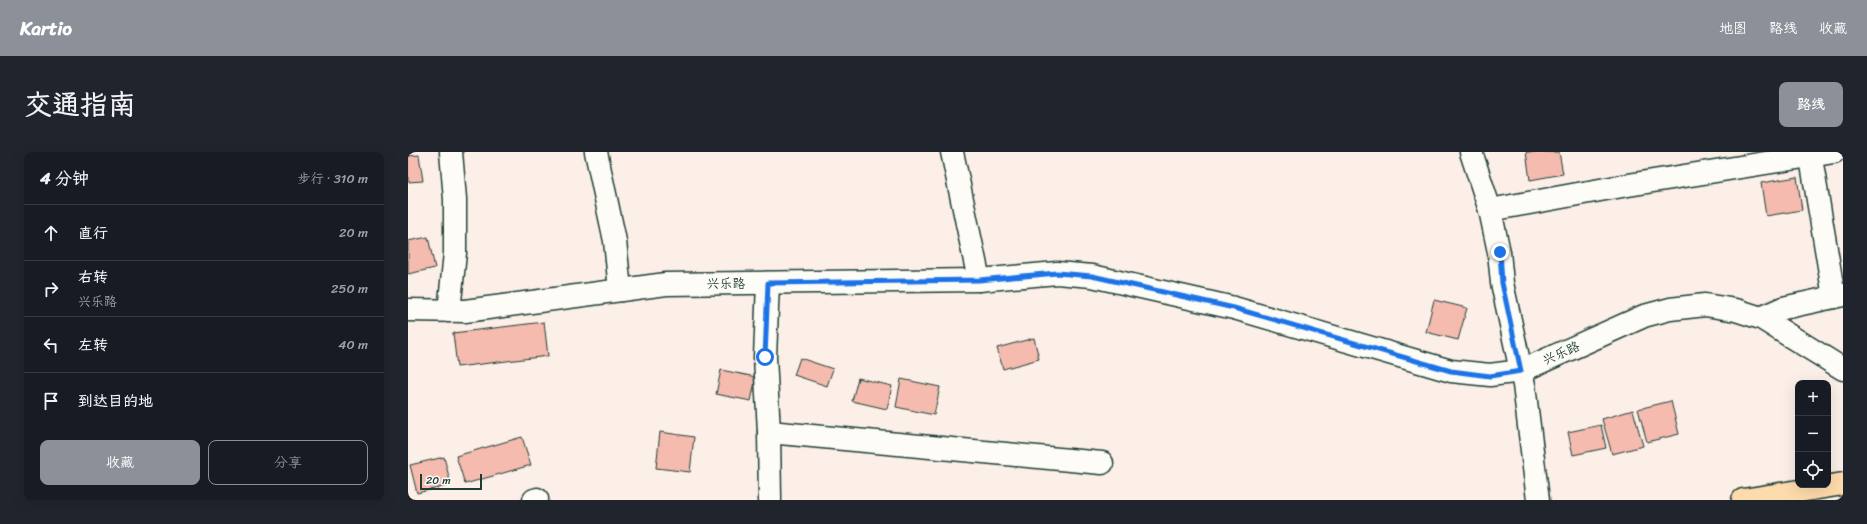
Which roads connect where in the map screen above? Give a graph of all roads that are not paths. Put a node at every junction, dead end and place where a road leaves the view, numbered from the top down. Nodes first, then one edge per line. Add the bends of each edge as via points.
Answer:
1 (451, 152) edge
2 (596, 152) edge
3 (952, 152) edge
4 (1471, 152) edge
5 (1834, 152) edge
6 (1810, 154) edge
7 (1490, 210) junction
8 (979, 280) junction
9 (768, 283) junction
10 (620, 290) junction
11 (1839, 296) edge
12 (408, 310) edge
13 (450, 311) junction
14 (1761, 318) junction
15 (1843, 369) edge
16 (1521, 371) junction
17 (769, 432) junction
18 (1102, 463) dead end
19 (1843, 484) edge
20 (770, 500) edge
21 (1538, 500) edge
22 (1743, 500) edge

1 - 13 street via 455,199 455,253
2 - 10 street via 615,241
3 - 8 street
4 - 7 street
5 - 6 street
6 - 7 street
6 - 11 street
7 - 16 street via 1500,252 1502,283
8 - 9 street, 兴乐路
8 - 16 street, 兴乐路 via 1057,273 1092,276 1234,308 1451,371 1490,376
9 - 10 street, 兴乐路 via 666,284
9 - 17 street via 765,357
10 - 13 street, 兴乐路
11 - 14 street via 1783,308
12 - 13 street, 兴乐路
14 - 15 street, 兴乐路
14 - 16 street, 兴乐路 via 1736,310 1705,305 1670,309 1644,316
16 - 21 street
17 - 18 street
17 - 20 street
19 - 22 main road

